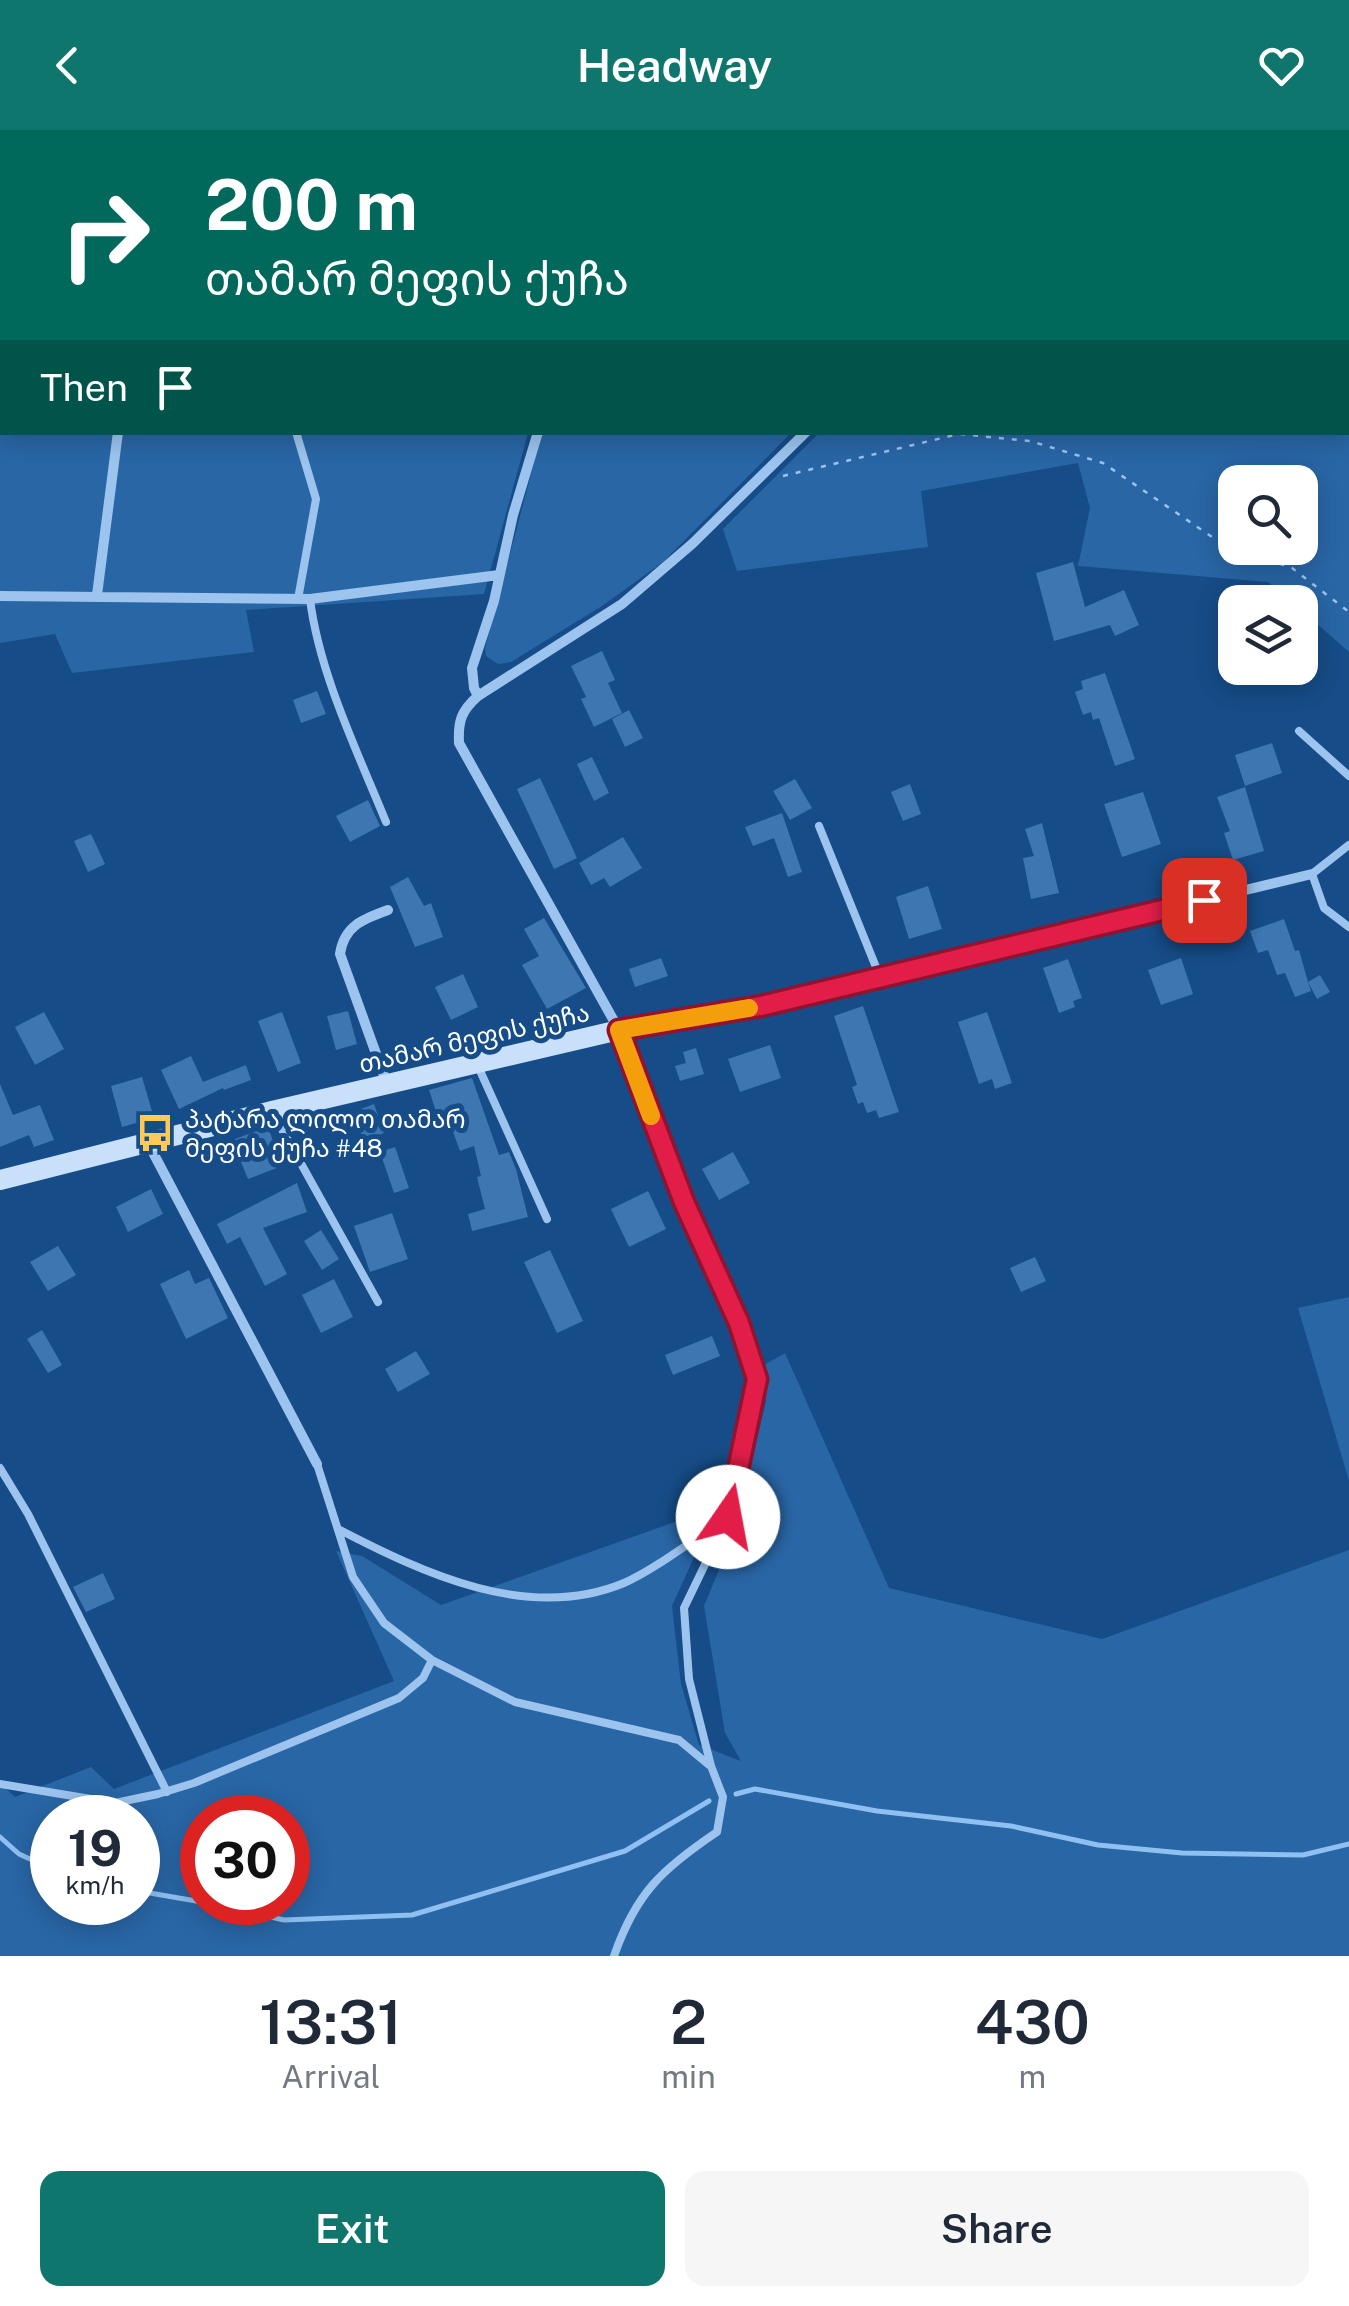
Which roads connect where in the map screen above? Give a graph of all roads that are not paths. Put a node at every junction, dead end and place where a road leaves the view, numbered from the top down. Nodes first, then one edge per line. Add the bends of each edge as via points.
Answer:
1 (118, 435) edge
2 (297, 435) edge
3 (537, 435) edge
4 (803, 435) edge
5 (499, 576) junction
6 (0, 596) edge
7 (98, 596) junction
8 (304, 599) junction
9 (478, 696) junction
10 (1300, 731) dead end
11 (1349, 776) edge
12 (386, 822) dead end
13 (819, 826) dead end
14 (1349, 846) edge
15 (1312, 874) junction
16 (388, 910) dead end
17 (1349, 927) edge
18 (880, 977) junction
19 (619, 1030) junction
20 (478, 1064) junction
21 (387, 1084) junction
22 (272, 1111) junction
23 (148, 1143) junction
24 (0, 1180) edge
25 (547, 1219) dead end
26 (378, 1302) dead end
27 (316, 1464) joint
28 (0, 1468) edge
29 (728, 1517) junction
30 (338, 1529) junction
31 (432, 1660) junction
32 (711, 1766) junction
33 (0, 1784) edge
34 (167, 1792) junction
35 (614, 1956) edge

1 - 7 street
2 - 8 lane via 316,499
3 - 5 street
4 - 9 street via 622,604
5 - 8 street
5 - 9 street via 472,668
6 - 7 street
7 - 8 street
8 - 12 lane
9 - 19 street via 458,722 460,743
10 - 11 lane
13 - 18 lane
14 - 15 lane
15 - 17 lane via 1324,908
15 - 18 street, თამარ მეფის ქუჩა
16 - 21 street via 355,924 340,954
18 - 19 street, თამარ მეფის ქუჩა
19 - 20 street, თამარ მეფის ქუჩა
19 - 29 street via 757,1379
20 - 21 street, თამარ მეფის ქუჩა
20 - 25 lane
21 - 22 street, თამარ მეფის ქუჩა
22 - 23 street, თამარ მეფის ქუჩა
22 - 26 lane
23 - 24 street, თამარ მეფის ქუჩა
23 - 27 street
27 - 30 lane
28 - 34 lane
29 - 30 lane via 625,1582 574,1596 527,1597 432,1574
29 - 32 lane via 684,1608 689,1679
30 - 31 lane via 352,1577 384,1623
31 - 32 lane via 515,1702 679,1740
31 - 34 lane via 423,1678 399,1698
32 - 35 lane via 723,1796 717,1832 632,1908
33 - 34 lane via 114,1803

